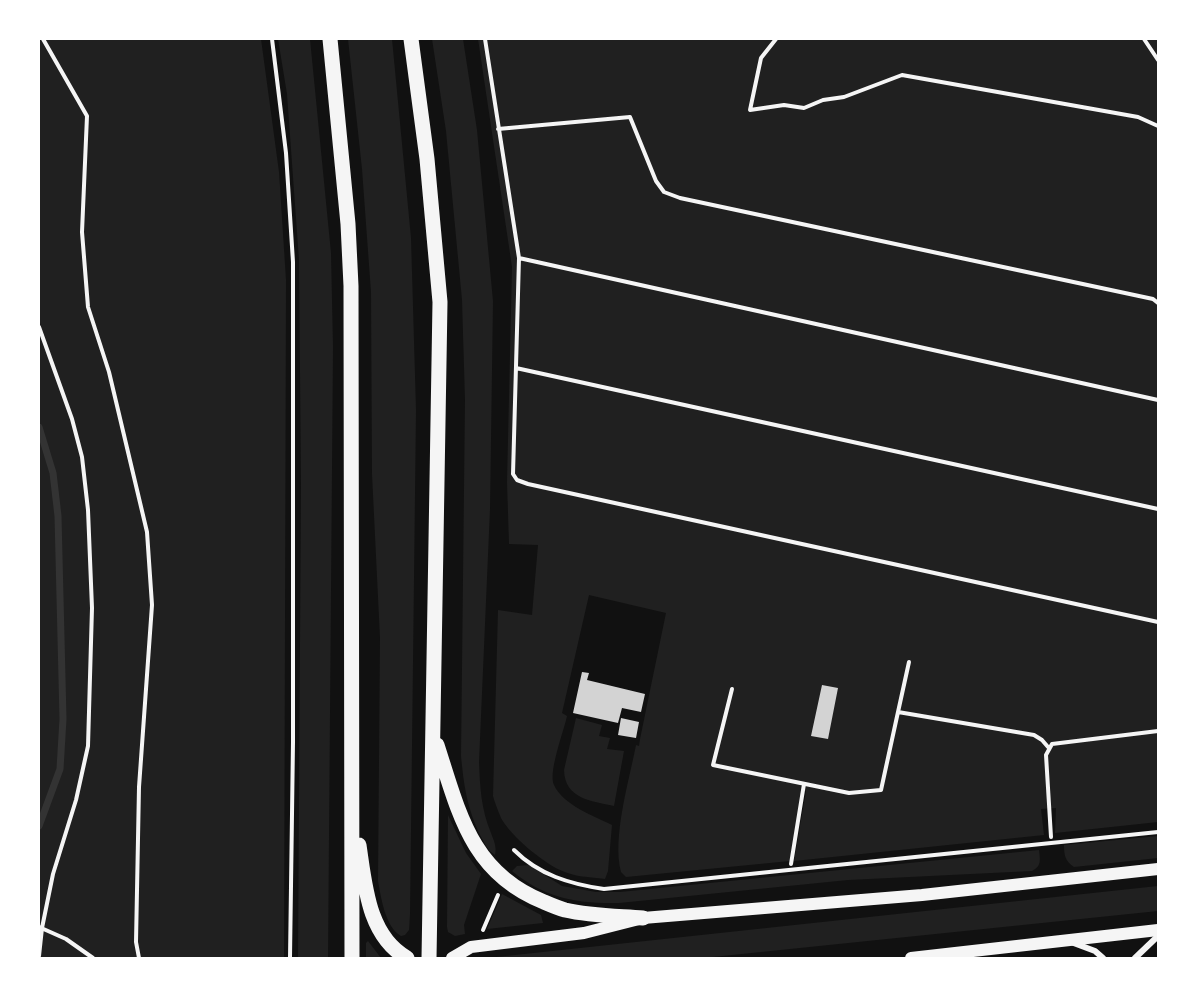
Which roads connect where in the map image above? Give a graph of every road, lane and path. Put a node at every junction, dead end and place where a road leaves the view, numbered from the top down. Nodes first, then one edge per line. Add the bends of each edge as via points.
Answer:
1 (43, 39) edge
2 (272, 39) edge
3 (330, 39) edge
4 (411, 39) edge
5 (485, 39) edge
6 (776, 39) edge
7 (1144, 39) edge
8 (1158, 60) edge
9 (1158, 126) edge
10 (498, 129) junction
11 (519, 258) junction
12 (1158, 303) edge
13 (39, 327) edge
14 (516, 368) junction
15 (1158, 399) edge
16 (1158, 509) edge
17 (1158, 622) edge
18 (909, 662) dead end
19 (732, 689) dead end
20 (898, 712) junction
21 (1158, 731) edge
22 (433, 733) junction
23 (1048, 747) junction
24 (804, 784) junction
25 (351, 801) junction
26 (1158, 832) edge
27 (1051, 837) dead end
28 (514, 850) dead end
29 (791, 864) dead end
30 (1158, 869) edge
31 (500, 891) dead end
32 (643, 918) junction
33 (40, 927) edge
34 (483, 930) dead end
35 (1158, 930) edge
36 (1158, 936) edge
37 (1067, 941) junction
38 (39, 956) edge
39 (93, 958) edge
40 (139, 958) edge
41 (290, 958) edge
42 (352, 958) edge
43 (407, 958) edge
44 (429, 958) edge
45 (452, 958) edge
46 (910, 958) edge
47 (1103, 958) edge
48 (1136, 958) edge

1 - 40 path via 87,116 82,232 88,307 109,372 147,532 152,605 139,787
2 - 41 path via 286,153 293,261
3 - 25 main road via 351,286
4 - 22 main road via 440,302
5 - 10 path
6 - 9 path via 761,58 750,110 784,105 804,108 902,75 1138,117
7 - 8 path
10 - 11 path
10 - 12 path via 630,117 664,192 1154,299
11 - 14 path
11 - 15 path
13 - 33 path via 82,457 92,608 88,746
14 - 16 path
14 - 17 path via 513,474 517,480
18 - 20 path
19 - 24 path via 713,765
20 - 23 path via 1034,735
20 - 24 path via 881,790 849,793
21 - 23 path
22 - 32 main road via 458,812 495,873 528,896 564,910
22 - 44 main road
23 - 27 path
24 - 29 path
25 - 42 main road
25 - 43 main road via 373,916 387,943
26 - 28 path via 604,889 554,878
30 - 32 main road via 922,895
31 - 34 path
32 - 45 main road via 584,933 471,948
33 - 38 path
33 - 39 path
35 - 37 main road
36 - 48 street
37 - 46 main road
37 - 47 street

